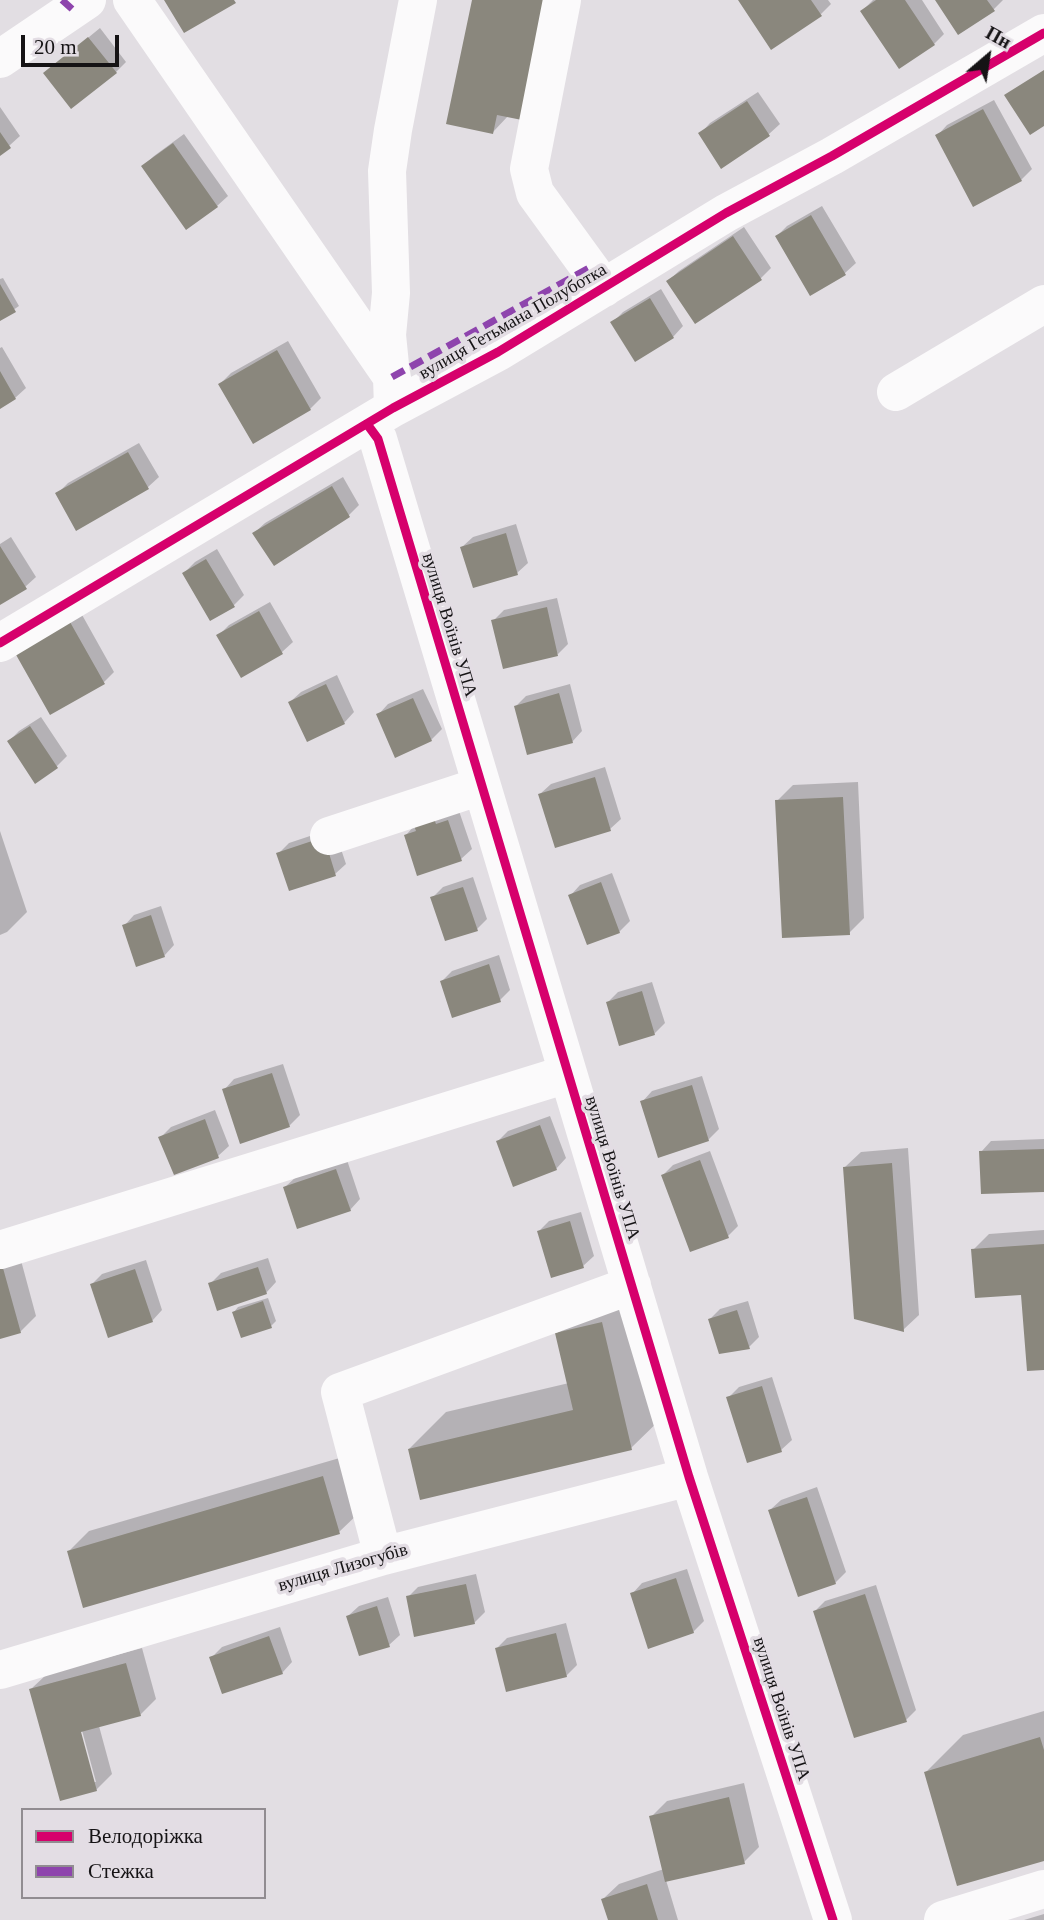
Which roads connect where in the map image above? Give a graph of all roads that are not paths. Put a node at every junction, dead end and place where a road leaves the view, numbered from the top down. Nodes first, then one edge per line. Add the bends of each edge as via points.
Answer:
1 (87, 0) edge
2 (132, 0) edge
3 (418, 0) edge
4 (562, 0) edge
5 (1044, 33) edge
6 (0, 59) edge
7 (604, 288) junction
8 (1044, 304) edge
9 (896, 391) dead end
10 (384, 403) junction
11 (0, 643) edge
12 (481, 786) junction
13 (329, 835) dead end
14 (567, 1074) junction
15 (0, 1250) edge
16 (632, 1285) junction
17 (689, 1476) junction
18 (383, 1556) junction
19 (0, 1670) edge
20 (1044, 1889) edge
21 (833, 1920) edge
22 (943, 1920) edge

1 - 6 street
2 - 10 street, вулиця Воїнів УПА
3 - 10 street via 387,171 391,293
4 - 7 street via 529,169 535,193
5 - 7 street, вулиця Гетьмана Полуботка via 726,213
7 - 10 street, вулиця Гетьмана Полуботка via 498,352
8 - 9 street
10 - 11 street, вулиця Гетьмана Полуботка
10 - 12 street, вулиця Воїнів УПА via 378,439
12 - 13 street
12 - 14 street, вулиця Воїнів УПА
14 - 15 street
14 - 16 street, вулиця Воїнів УПА
16 - 17 street, вулиця Воїнів УПА
16 - 18 street via 340,1392
17 - 18 street, вулиця Лизогубів
17 - 21 street, вулиця Воїнів УПА
18 - 19 street, вулиця Лизогубів
20 - 22 street

